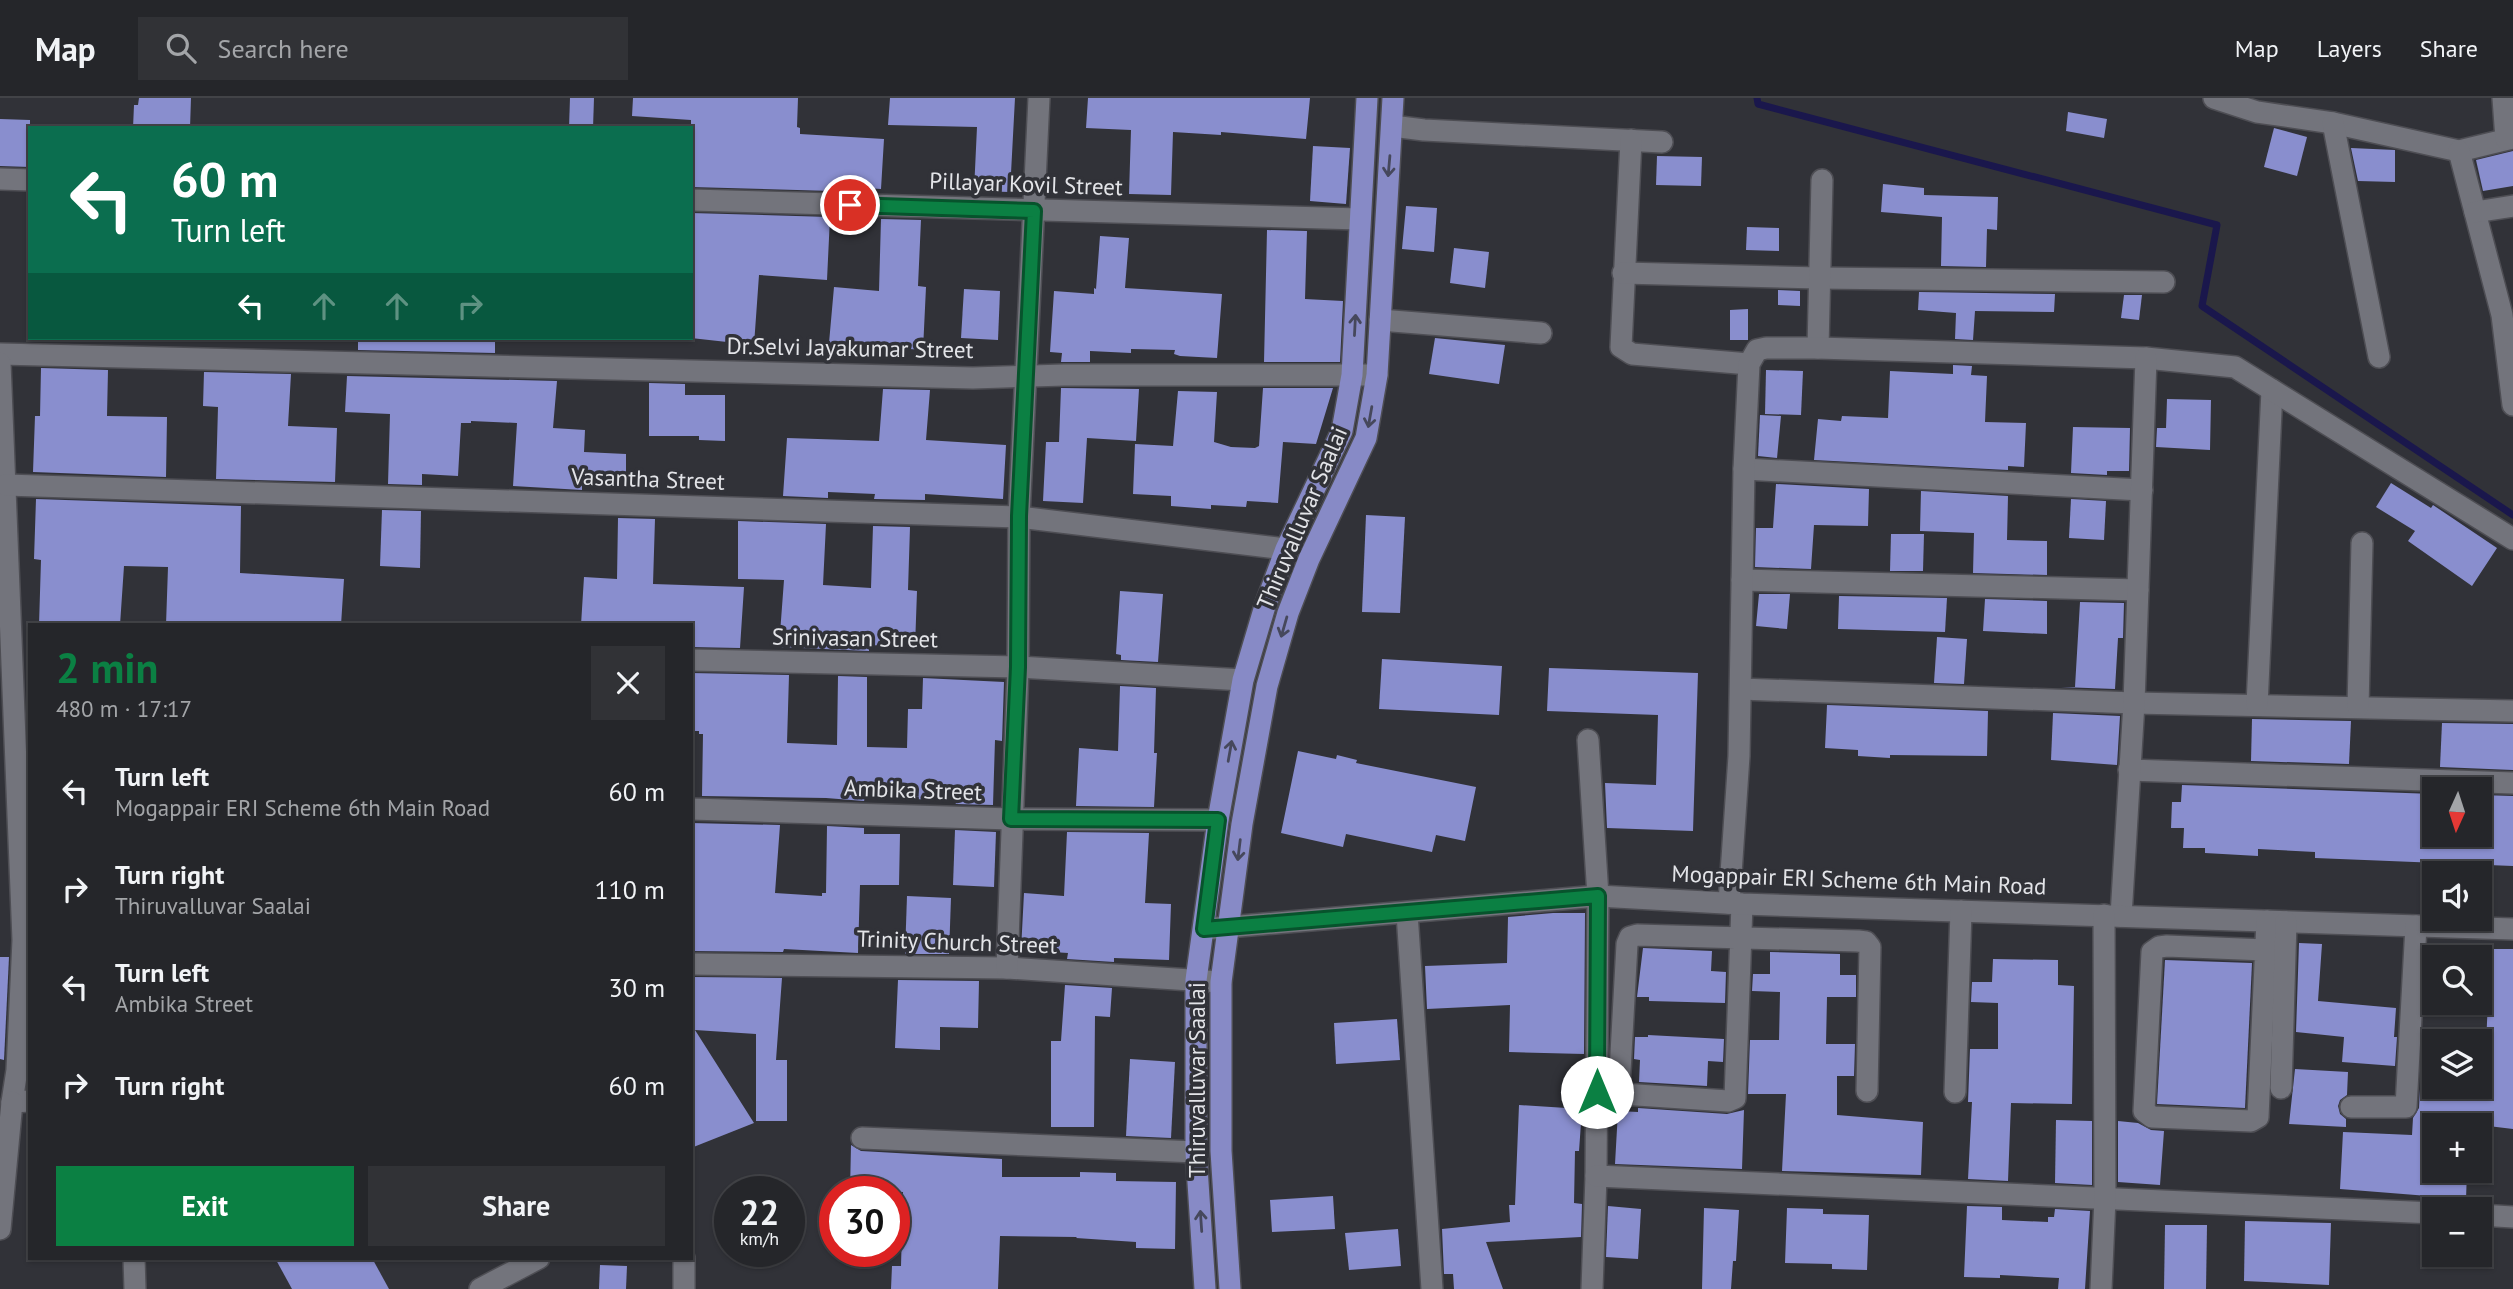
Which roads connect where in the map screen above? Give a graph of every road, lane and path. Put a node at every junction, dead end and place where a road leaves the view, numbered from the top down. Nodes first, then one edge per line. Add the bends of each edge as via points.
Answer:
1 (1039, 98) edge
2 (1367, 98) edge
3 (1393, 98) edge
4 (2214, 98) edge
5 (2502, 98) edge
6 (2333, 123) junction
7 (1392, 126) junction
8 (2510, 138) edge
9 (1631, 140) junction
10 (1662, 142) dead end
11 (2459, 151) junction
12 (0, 179) edge
13 (28, 180) edge
14 (1822, 180) dead end
15 (693, 200) edge
16 (2513, 206) edge
17 (1034, 211) junction
18 (2475, 212) junction
19 (1360, 219) junction
20 (1623, 272) junction
21 (1819, 278) junction
22 (2164, 282) dead end
23 (2505, 295) edge
24 (1380, 320) junction
25 (1541, 333) dead end
26 (1818, 348) junction
27 (0, 354) edge
28 (2379, 357) dead end
29 (2146, 358) junction
30 (0, 363) edge
31 (1749, 364) junction
32 (1352, 375) junction
33 (1377, 375) junction
34 (1026, 376) junction
35 (2272, 390) junction
36 (2513, 405) edge
37 (1744, 469) junction
38 (6, 485) junction
39 (2141, 490) junction
40 (1019, 516) junction
41 (2513, 539) edge
42 (2362, 543) dead end
43 (1286, 549) junction
44 (1742, 580) junction
45 (2138, 590) junction
46 (21, 646) edge
47 (693, 660) edge
48 (1018, 667) junction
49 (1243, 680) junction
50 (1741, 689) junction
51 (2134, 703) junction
52 (2258, 705) junction
53 (2358, 707) junction
54 (2513, 711) edge
55 (1588, 740) dead end
56 (2129, 770) junction
57 (2513, 783) edge
58 (23, 790) edge
59 (693, 810) edge
60 (1011, 819) junction
61 (1218, 820) junction
62 (9, 837) edge
63 (1598, 896) junction
64 (1735, 903) junction
65 (1961, 911) junction
66 (1407, 913) junction
67 (2113, 916) junction
68 (2277, 921) junction
69 (2416, 926) junction
70 (1229, 927) junction
71 (1204, 929) junction
72 (2513, 929) edge
73 (1741, 939) junction
74 (26, 940) edge
75 (2265, 950) junction
76 (693, 964) edge
77 (1007, 968) junction
78 (1196, 980) junction
79 (1221, 982) junction
80 (2281, 1088) dead end
81 (1867, 1091) dead end
82 (1955, 1092) dead end
83 (21, 1101) edge
84 (2351, 1107) dead end
85 (862, 1138) dead end
86 (1196, 1152) junction
87 (1596, 1175) junction
88 (2105, 1198) junction
89 (2422, 1212) edge
90 (2492, 1216) edge
91 (2513, 1217) edge
92 (0, 1229) edge
93 (134, 1260) edge
94 (535, 1260) edge
95 (684, 1260) edge
96 (135, 1289) edge
97 (480, 1289) edge
98 (684, 1289) edge
99 (1205, 1289) edge
100 (1230, 1289) edge
101 (1432, 1289) edge
102 (1592, 1289) edge
103 (2101, 1289) edge

1 - 17 street
2 - 19 main road, Thiruvalluvar Saalai
3 - 7 main road, Thiruvalluvar Saalai
4 - 6 street via 2257,112
5 - 8 street
6 - 11 street
6 - 28 street
7 - 9 street
7 -> 24 main road, Thiruvalluvar Saalai
8 - 11 street
9 - 10 street
9 - 20 street
11 - 18 street
12 - 13 street
14 - 21 street
15 - 17 street, Pillayar Kovil Street
16 - 18 street
17 - 19 street, Pillayar Kovil Street
17 - 34 street
18 - 23 street
32 -> 19 main road, Thiruvalluvar Saalai
20 - 21 street
20 - 31 street via 1620,342 1626,351
21 - 22 street
21 - 26 street
23 - 36 street via 2502,315
24 - 25 street
24 - 33 main road, Thiruvalluvar Saalai
26 - 29 street
26 - 31 street via 1757,350
27 - 34 street, Dr.Selvi Jayakumar Street
29 - 35 street via 2235,367
29 - 39 street
30 - 38 street
31 - 37 street
32 - 33 street, Dr.Selvi Jayakumar Street
32 - 34 street, Dr.Selvi Jayakumar Street
32 - 43 main road, Thiruvalluvar Saalai via 1342,431
33 -> 70 main road, Thiruvalluvar Saalai via 1366,438 1309,559 1267,686
34 - 40 street
35 - 41 street
35 - 52 street
37 - 39 street
37 - 44 street
38 - 40 street, Vasantha Street
38 - 46 street
39 - 45 street
40 - 43 street, Vasantha Street
40 - 48 street
42 - 53 street
43 - 49 main road, Thiruvalluvar Saalai
44 - 45 street
44 - 50 street
45 - 51 street
46 - 58 street
47 - 48 street, Srinivasan Street
48 - 49 street, Srinivasan Street
48 - 60 street
61 -> 49 main road, Thiruvalluvar Saalai
50 - 51 street
50 - 64 street
51 - 52 street
51 - 56 street
52 - 53 street
53 - 54 street
55 - 63 street
56 - 57 street
56 - 67 street
58 - 62 street
59 - 60 street, Ambika Street
60 - 61 street, Ambika Street
60 - 77 street
61 - 71 main road, Thiruvalluvar Saalai
62 - 74 street
63 - 64 street, Mogappair ERI Scheme 6th Main Road
63 - 66 street, Mogappair ERI Scheme 6th Main Road
63 - 87 street
64 - 65 street, Mogappair ERI Scheme 6th Main Road
64 - 73 street
65 - 67 street, Mogappair ERI Scheme 6th Main Road
65 - 82 street
66 - 70 street, Mogappair ERI Scheme 6th Main Road
66 - 101 street
67 - 68 street, Mogappair ERI Scheme 6th Main Road
67 - 88 street
68 - 69 street, Mogappair ERI Scheme 6th Main Road
68 - 75 street
68 - 80 street
69 - 72 street, Mogappair ERI Scheme 6th Main Road
69 - 84 street via 2406,1107
70 - 71 street, Mogappair ERI Scheme 6th Main Road
70 - 79 main road, Thiruvalluvar Saalai
71 - 78 main road, Thiruvalluvar Saalai
73 - 73 street via 1735,1098 1622,1094 1630,937
73 - 81 street via 1866,942 1870,947
74 - 83 street via 17,1070
75 - 75 street via 2258,1117 2251,1121 2152,1117 2144,1111 2152,952 2167,946
76 - 77 street, Trinity Church Street
77 - 78 street, Trinity Church Street
78 - 79 street, Trinity Church Street
78 - 86 main road, Thiruvalluvar Saalai
79 - 100 main road, Thiruvalluvar Saalai via 1221,1151
83 - 92 street
85 - 86 street
99 -> 86 main road, Thiruvalluvar Saalai
87 - 88 street
87 - 102 street
88 - 89 street
88 - 103 street
90 - 91 street
93 - 96 street
94 - 97 street
95 - 98 street

